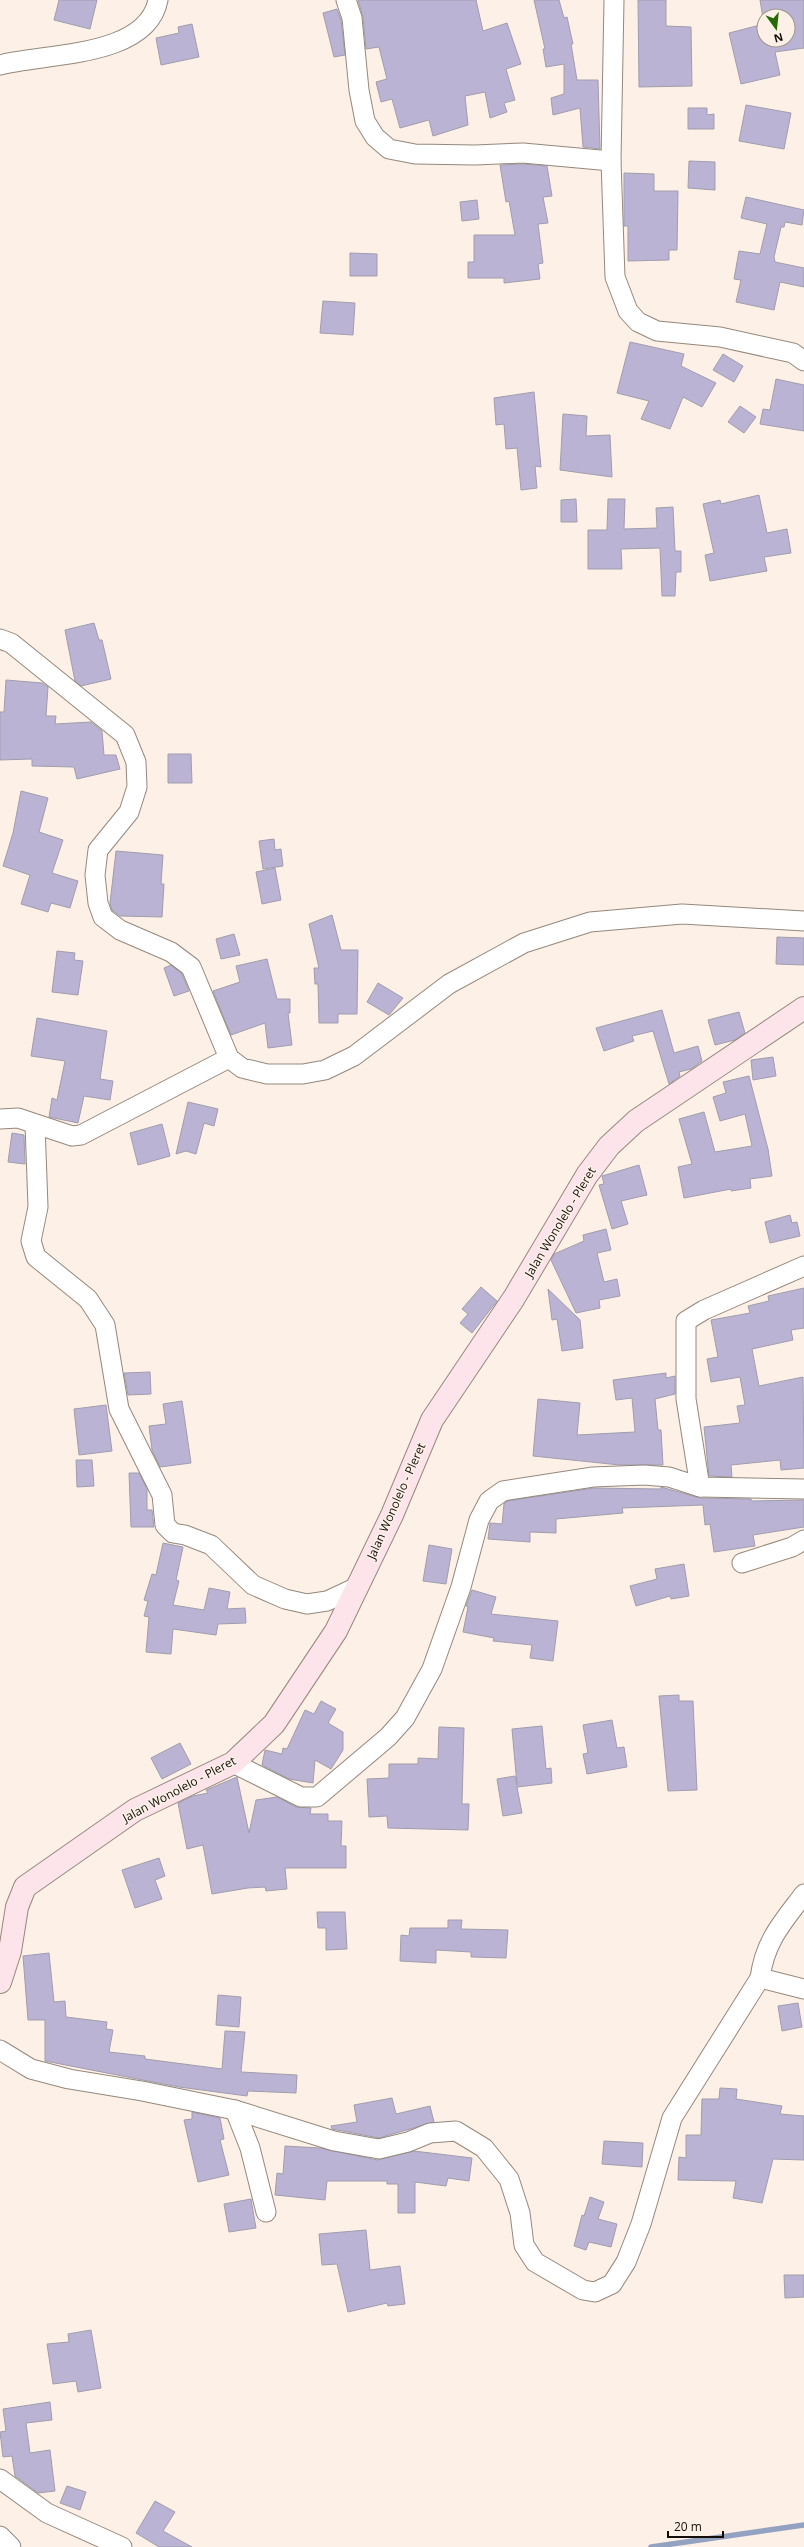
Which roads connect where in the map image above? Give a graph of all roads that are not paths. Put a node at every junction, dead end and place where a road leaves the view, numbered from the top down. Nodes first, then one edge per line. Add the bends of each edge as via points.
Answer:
1 (158, 0) edge
2 (346, 0) edge
3 (614, 0) edge
4 (0, 65) edge
5 (611, 161) junction
6 (804, 361) edge
7 (0, 639) edge
8 (804, 921) edge
9 (804, 1008) edge
10 (229, 1058) junction
11 (0, 1119) edge
12 (35, 1124) junction
13 (804, 1266) edge
14 (700, 1486) junction
15 (804, 1488) edge
16 (804, 1540) edge
17 (742, 1563) dead end
18 (357, 1587) junction
19 (233, 1763) junction
20 (804, 1894) edge
21 (760, 1978) junction
22 (0, 1982) edge
23 (804, 1989) edge
24 (0, 2050) edge
25 (235, 2110) junction
26 (266, 2212) dead end
27 (0, 2479) edge
28 (0, 2536) edge
29 (11, 2547) edge
30 (122, 2547) edge

1 - 4 street via 156,12 141,30 114,43 76,53
2 - 5 street via 352,18 359,90 365,121 375,138 389,149 415,154 523,153
3 - 5 street
5 - 6 street via 616,277 628,311 638,322 657,331 720,337 793,354
7 - 10 street via 11,643 125,735 136,762 137,787 129,812 98,850 95,875 98,903 103,917 120,930 164,948 191,967
8 - 10 street via 682,914 590,922 524,943 449,984 354,1056 325,1070 303,1074 266,1074 242,1068
9 - 18 main road, Jalan Wonolelo - Pleret via 636,1121 609,1146 586,1175 514,1298 432,1420 392,1515
10 - 12 street via 81,1135 72,1136
11 - 12 street via 18,1118
12 - 18 street via 38,1207 31,1241 33,1249 36,1257 88,1299 105,1326 119,1409 162,1495 165,1525 173,1533 211,1545 254,1585 285,1599 307,1604 327,1601
13 - 14 street via 704,1310 686,1321 686,1399
14 - 15 street
14 - 19 street via 669,1477 644,1475 593,1477 503,1491 489,1502 480,1520 461,1587 432,1669 405,1718 388,1737 317,1797 301,1797
16 - 17 street via 792,1547
18 - 19 main road, Jalan Wonolelo - Pleret via 336,1631 274,1724
19 - 22 main road, Jalan Wonolelo - Pleret via 135,1810 25,1887 16,1907 10,1951
20 - 21 street via 772,1935 763,1958
21 - 23 street
21 - 25 street via 672,2118 641,2224 626,2262 612,2284 595,2292 583,2290 535,2262 524,2245 520,2214 509,2179 484,2148 456,2131 430,2133 408,2142 379,2149 334,2141
24 - 25 street via 32,2070 69,2080 142,2091
25 - 26 street via 250,2148
27 - 30 street via 47,2513
28 - 29 street

